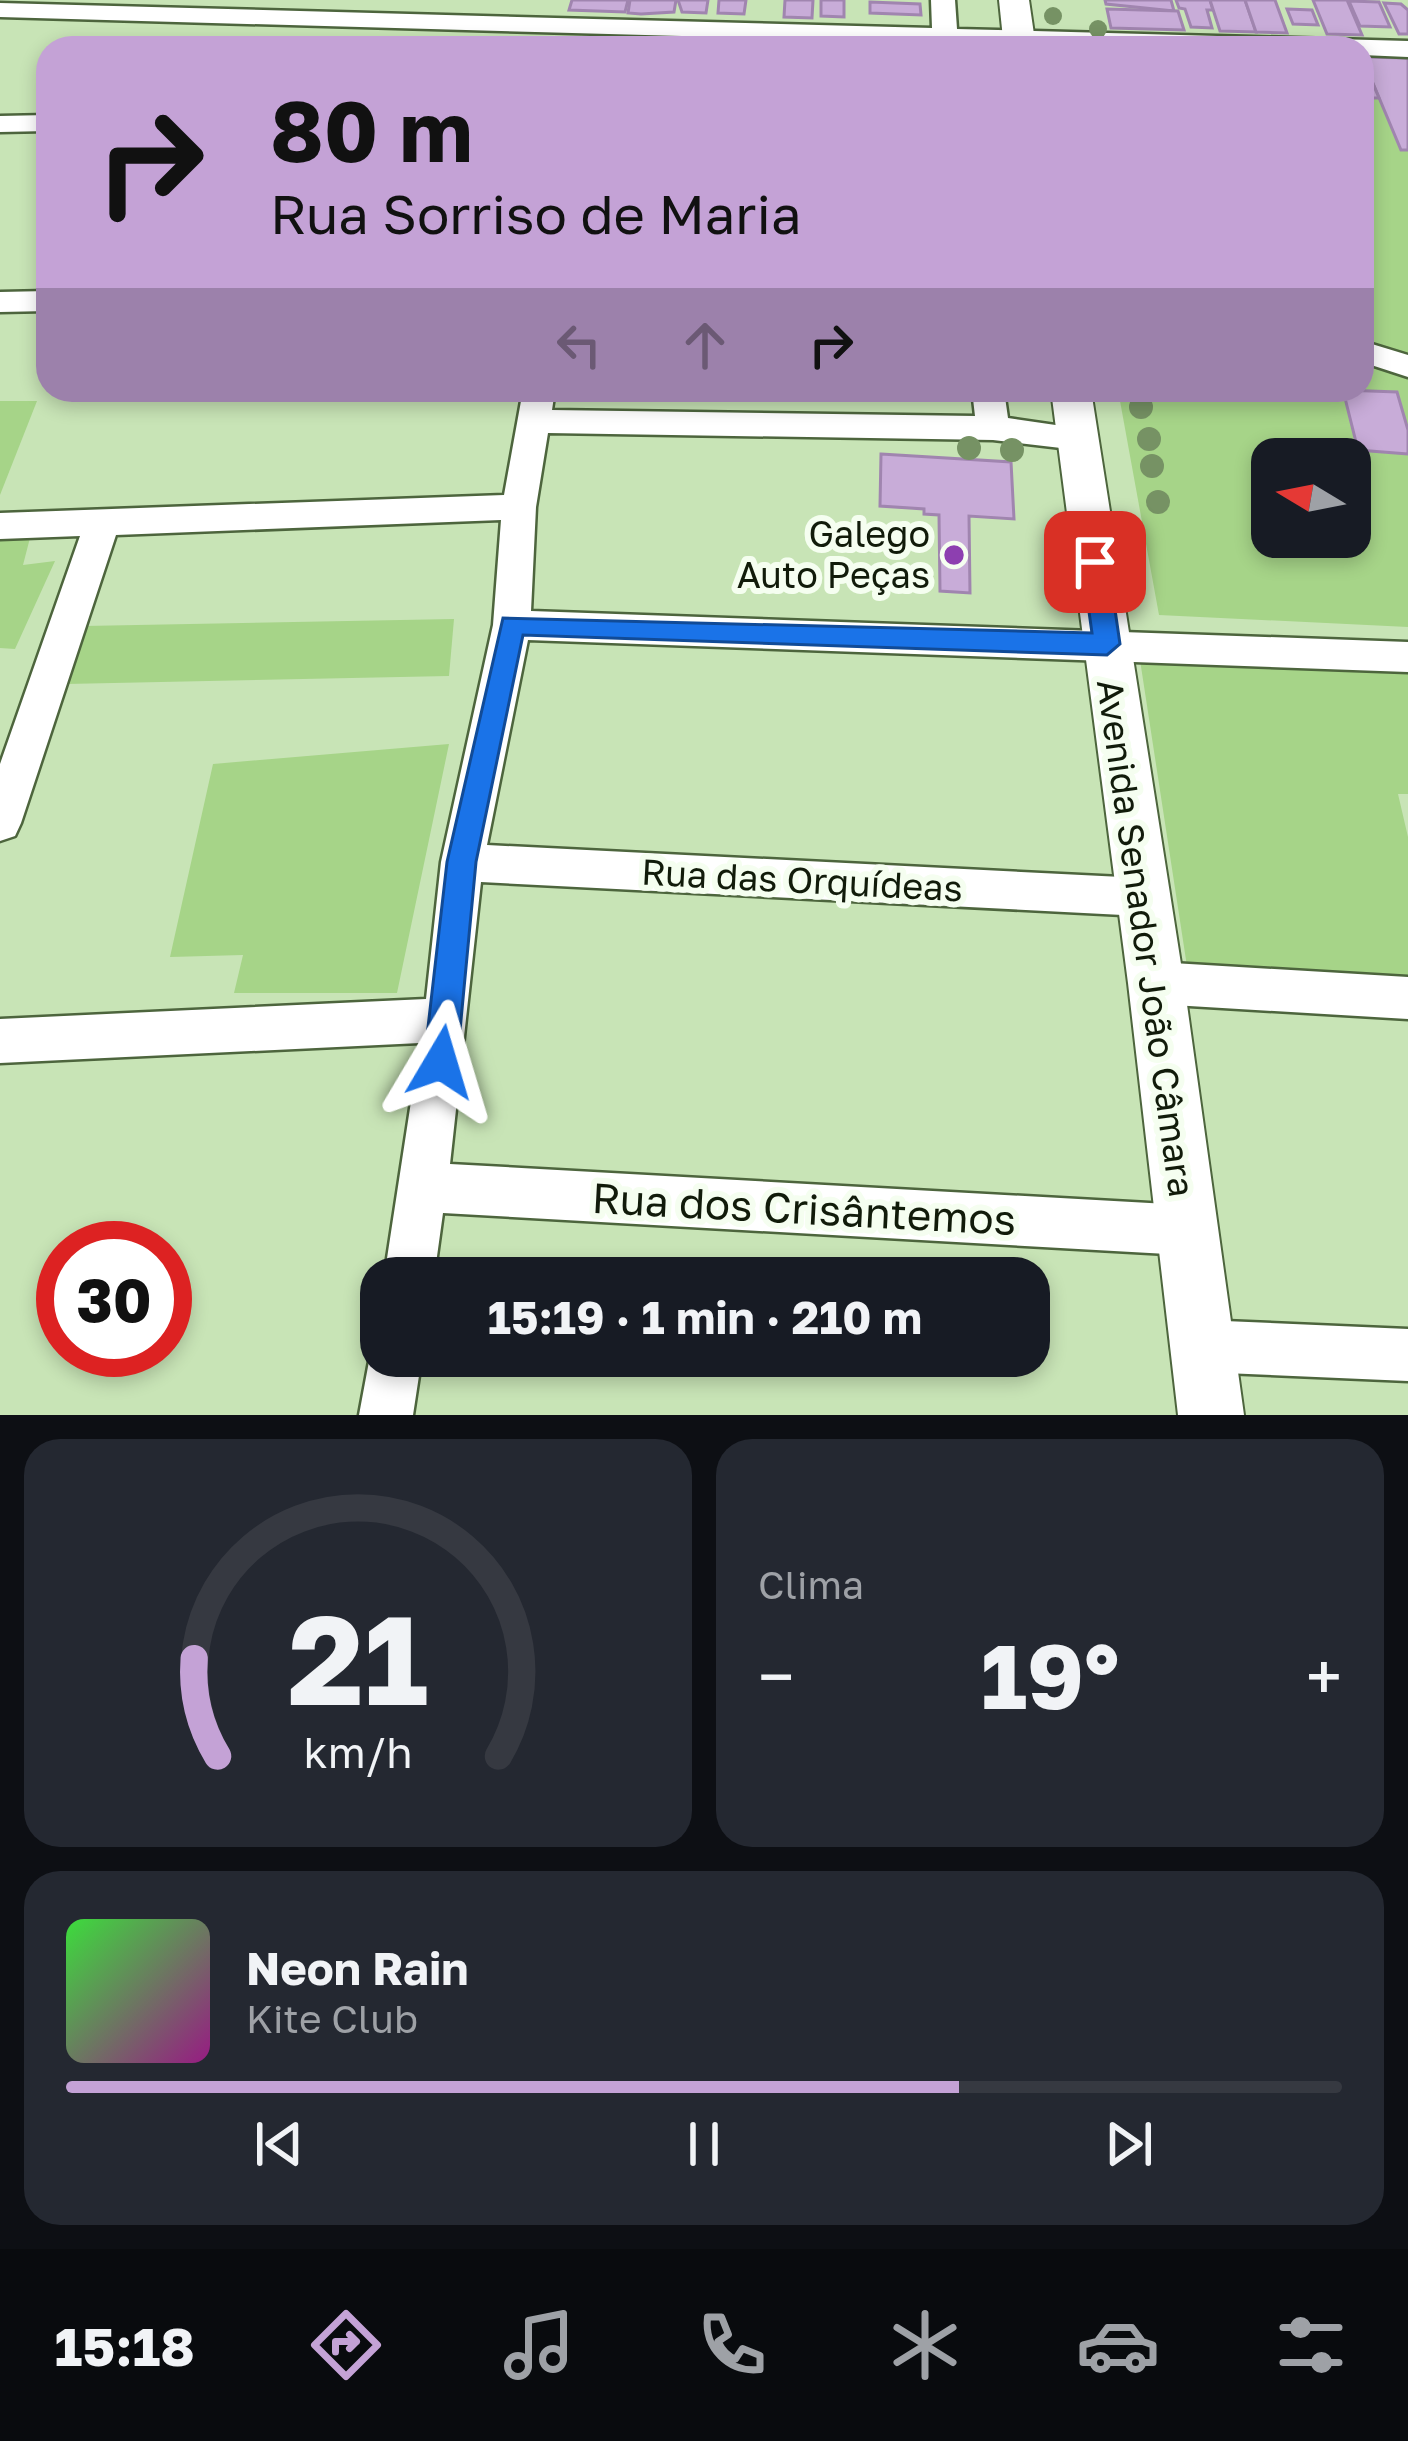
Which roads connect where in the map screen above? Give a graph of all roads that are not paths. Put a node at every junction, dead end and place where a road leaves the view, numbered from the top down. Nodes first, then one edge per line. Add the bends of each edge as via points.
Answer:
1 (943, 0) edge
2 (1014, 0) edge
3 (0, 10) edge
4 (543, 11) edge
5 (622, 36) edge
6 (946, 36) edge
7 (1019, 36) edge
8 (1050, 36) edge
9 (1195, 36) edge
10 (1374, 47) edge
11 (1408, 49) edge
12 (36, 123) edge
13 (0, 124) edge
14 (0, 302) edge
15 (36, 302) edge
16 (1374, 351) edge
17 (1374, 354) edge
18 (1408, 355) edge
19 (1408, 366) edge
20 (990, 402) edge
21 (536, 405) edge
22 (1074, 414) edge
23 (993, 428) junction
24 (519, 507) junction
25 (102, 523) junction
26 (0, 526) edge
27 (512, 625) junction
28 (1107, 644) junction
29 (1408, 657) edge
30 (0, 823) edge
31 (462, 862) junction
32 (1142, 897) junction
33 (1156, 983) junction
34 (1408, 998) edge
35 (446, 1020) junction
36 (0, 1042) edge
37 (423, 1187) junction
38 (1185, 1230) junction
39 (412, 1257) edge
40 (1201, 1346) junction
41 (1408, 1355) edge
42 (392, 1377) edge
43 (386, 1415) edge
44 (1211, 1415) edge

1 - 6 street
2 - 7 main road
3 - 4 street
4 - 5 street
8 - 9 street via 1080,29
10 - 11 street
12 - 13 street
14 - 15 street
16 - 18 street
17 - 19 street
20 - 23 street
21 - 23 street
21 - 24 street
22 - 23 street
22 - 28 main road, Avenida Senador João Câmara
24 - 25 street
24 - 27 street
25 - 26 street
25 - 30 street
27 - 28 street
27 - 31 street
28 - 29 street
28 - 32 main road, Avenida Senador João Câmara
31 - 32 street, Rua das Orquídeas
31 - 35 street
32 - 33 main road, Avenida Senador João Câmara
33 - 34 street
33 - 38 main road, Avenida Senador João Câmara
35 - 36 street
35 - 37 street
37 - 38 street, Rua dos Crisântemos
37 - 39 street
38 - 40 main road, Avenida Senador João Câmara
40 - 41 street
40 - 44 main road, Avenida Senador João Câmara
42 - 43 street

